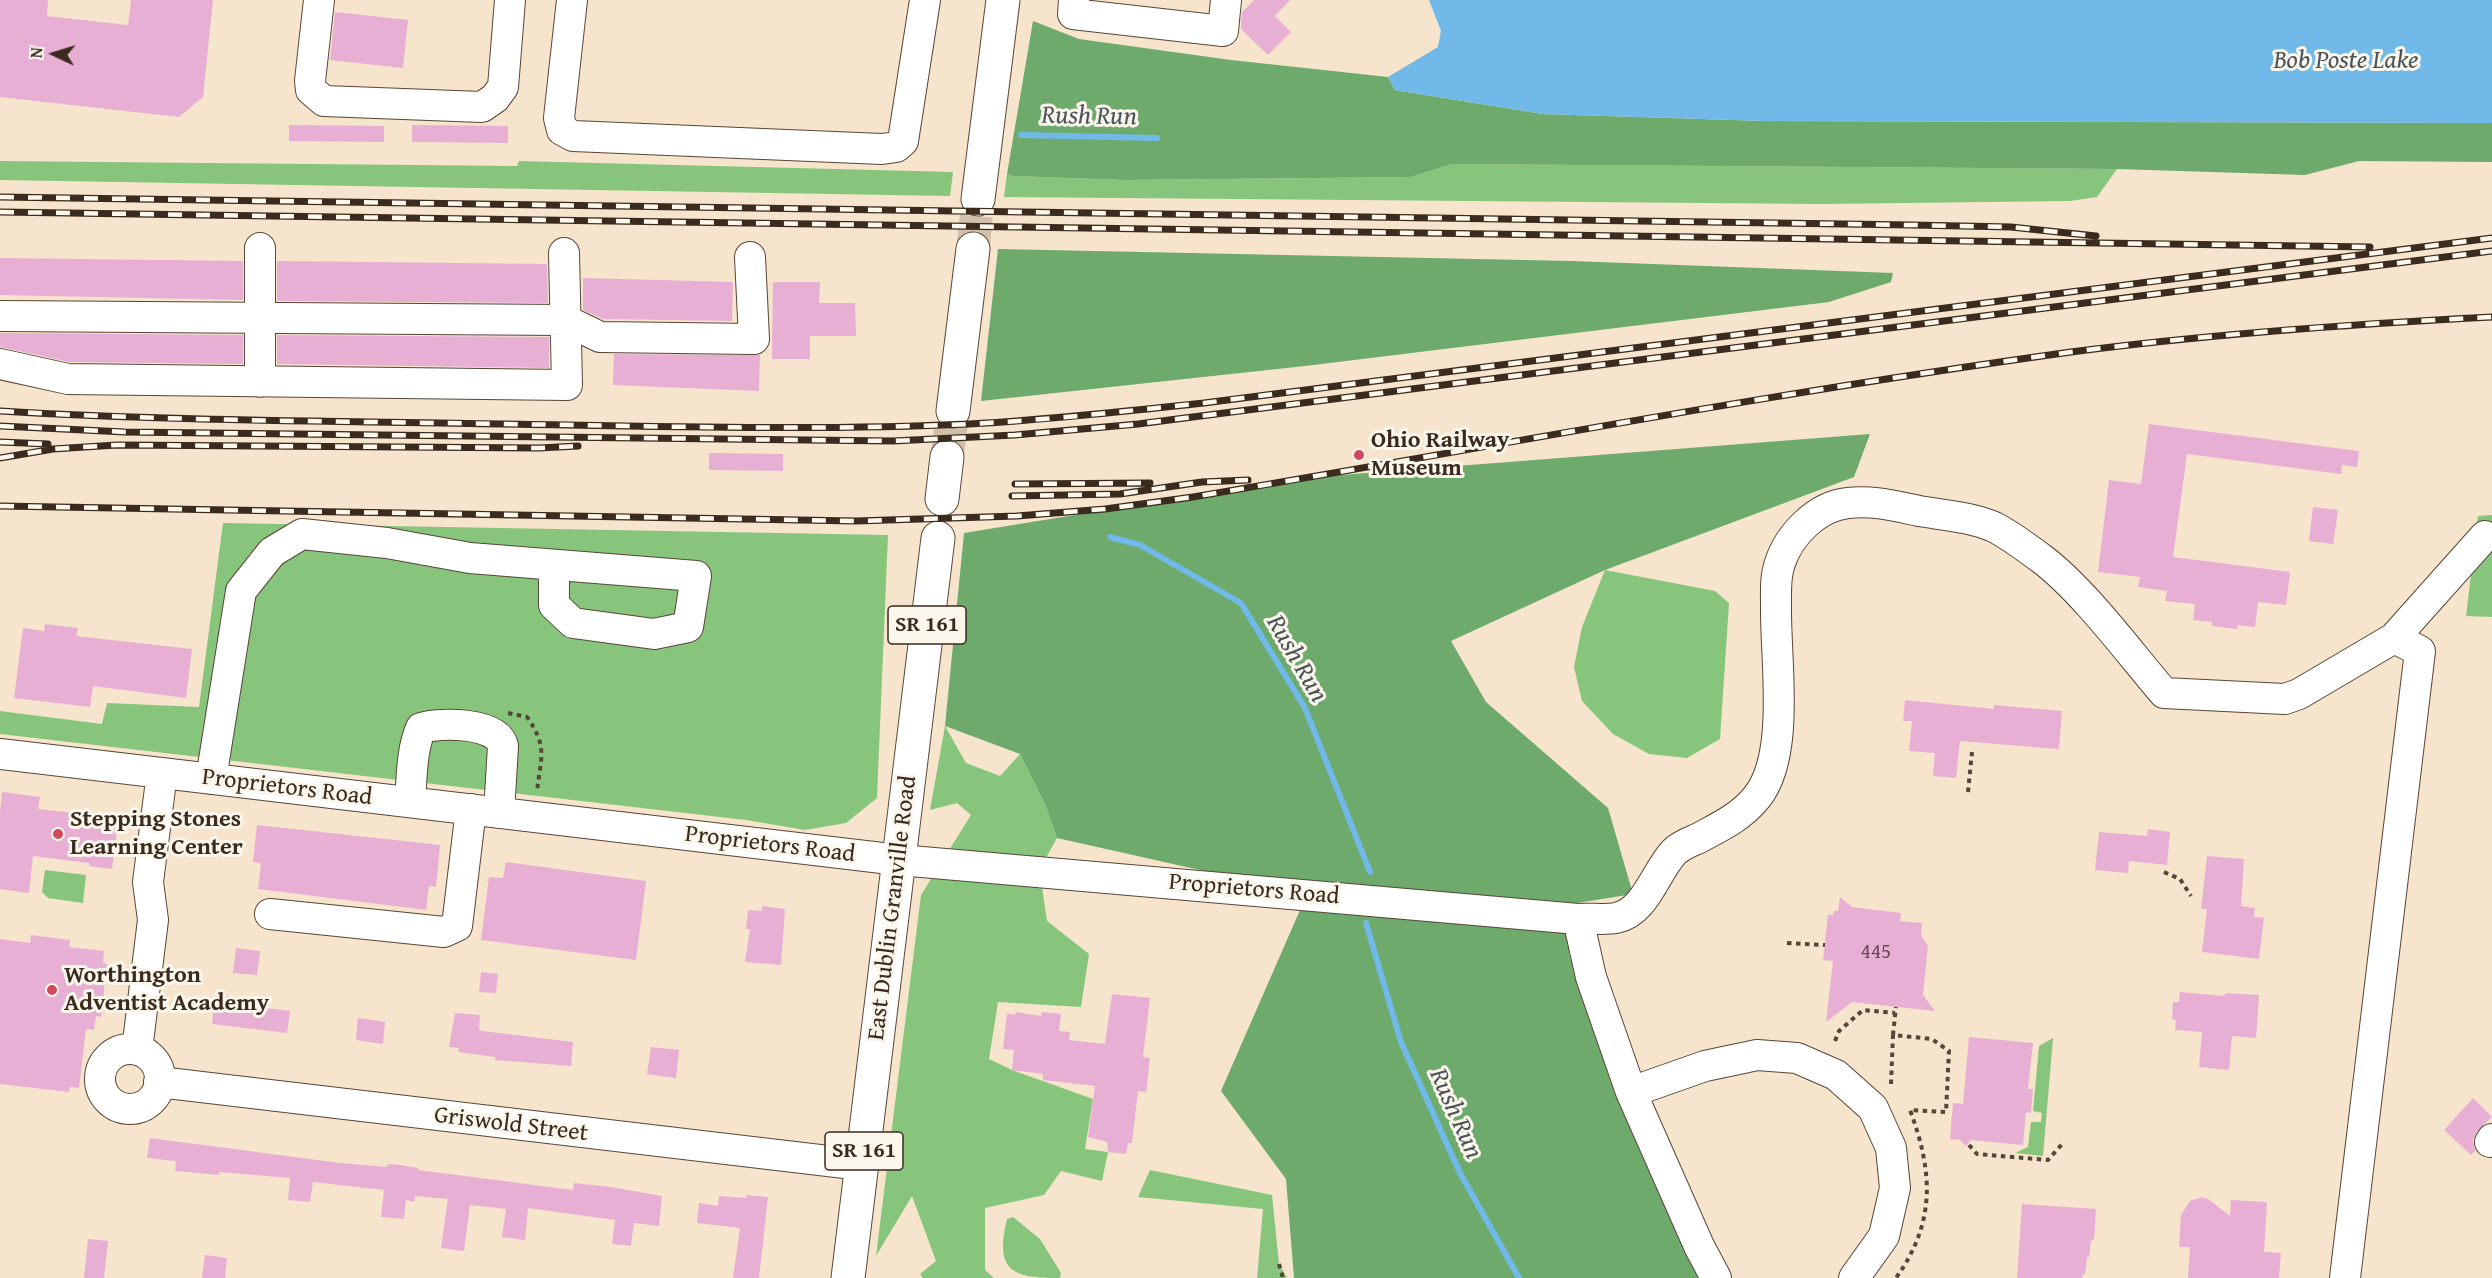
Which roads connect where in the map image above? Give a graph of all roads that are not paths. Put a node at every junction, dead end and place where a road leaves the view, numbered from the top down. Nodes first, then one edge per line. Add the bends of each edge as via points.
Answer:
1 (319, 0) edge
2 (510, 0) edge
3 (572, 0) edge
4 (925, 0) edge
5 (1002, 0) edge
6 (1074, 0) edge
7 (1226, 0) edge
8 (978, 199) tunnel mouth
9 (260, 248) dead end
10 (973, 249) tunnel mouth
11 (564, 253) dead end
12 (750, 257) dead end
13 (0, 316) edge
14 (260, 318) junction
15 (565, 320) junction
16 (0, 364) edge
17 (260, 382) junction
18 (953, 411) tunnel mouth
19 (947, 457) tunnel mouth
20 (942, 499) dead end
21 (2485, 536) dead end
22 (938, 538) dead end
23 (554, 565) junction
24 (2394, 638) junction
25 (0, 754) edge
26 (172, 774) junction
27 (211, 779) junction
28 (410, 802) junction
29 (485, 811) junction
30 (899, 860) junction
31 (270, 914) dead end
32 (1578, 919) junction
33 (137, 1050) junction
34 (159, 1082) junction
35 (1631, 1092) junction
36 (862, 1165) junction
37 (848, 1278) edge
38 (1716, 1278) edge
39 (1854, 1278) edge
40 (2345, 1278) edge

1 - 2 street via 310,81 310,90 318,98 482,107 503,87
3 - 4 street via 559,117 562,130 573,136 882,149 896,147 903,141
5 - 8 main road
6 - 7 street via 1072,14 1223,31
9 - 14 street
10 - 18 main road
11 - 15 street
12 - 15 street via 754,339 600,337
13 - 14 street
14 - 15 street
14 - 17 street
15 - 17 street via 567,386
16 - 17 street via 68,379
19 - 20 main road
21 - 24 street, Proprietors Road
22 - 30 main road, East Dublin Granville Road / SR 161
23 - 23 street via 696,576 688,627 654,634 573,623 554,605
23 - 27 street via 470,558 387,543 302,534 272,552 241,591
24 - 32 street, Proprietors Road via 2285,699 2164,693 2072,587 2043,559 1993,527 1875,502 1846,503 1803,525 1779,564 1779,713 1774,754 1758,796 1735,819 1679,847 1637,909 1617,918
24 - 40 street via 2420,651
25 - 26 street, Proprietors Road
26 - 27 street, Proprietors Road
26 - 33 street via 168,885 153,920
27 - 28 street, Proprietors Road
28 - 29 street, Proprietors Road
28 - 29 street via 413,758 421,728 434,724 489,729 503,746
29 - 30 street, Proprietors Road
29 - 31 street via 457,926 444,932
30 - 32 street, Proprietors Road
30 - 36 main road, East Dublin Granville Road / SR 161
32 - 35 street via 1591,977
33 - 34 street via 155,1063
33 - 34 street via 121,1050 105,1062 100,1080 107,1098 124,1108 143,1106 157,1092
34 - 36 street, Griswold Street
35 - 38 street
35 - 39 street via 1705,1066 1757,1055 1797,1058 1836,1075 1873,1107 1891,1148 1895,1188 1884,1236
36 - 37 main road, East Dublin Granville Road / SR 161

